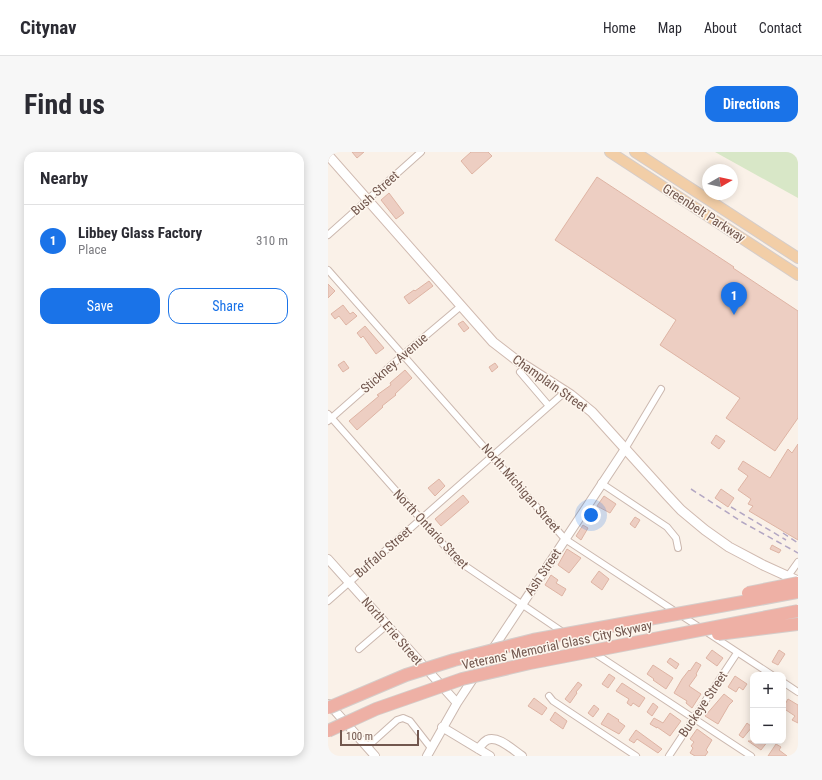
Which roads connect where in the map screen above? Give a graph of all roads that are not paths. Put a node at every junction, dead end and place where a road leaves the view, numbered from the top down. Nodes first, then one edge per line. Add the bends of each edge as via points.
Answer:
1 (421, 152) edge
2 (610, 152) edge
3 (635, 152) edge
4 (328, 155) edge
5 (367, 200) junction
6 (328, 235) edge
7 (798, 258) edge
8 (328, 270) edge
9 (798, 274) edge
10 (461, 306) junction
11 (402, 355) junction
12 (520, 372) dead end
13 (661, 389) dead end
14 (565, 392) junction
15 (549, 406) junction
16 (329, 418) edge
17 (625, 449) junction
18 (492, 456) junction
19 (601, 483) junction
20 (420, 520) junction
21 (565, 539) junction
22 (678, 548) dead end
23 (328, 559) edge
24 (798, 562) edge
25 (794, 580) edge
26 (349, 583) junction
27 (798, 592) edge
28 (328, 601) edge
29 (521, 604) junction
30 (798, 612) edge
31 (798, 624) edge
32 (387, 625) junction
33 (696, 631) junction
34 (533, 640) junction
35 (359, 649) dead end
36 (737, 653) junction
37 (767, 672) edge
38 (786, 684) edge
39 (798, 692) edge
40 (549, 696) dead end
41 (328, 703) edge
42 (457, 703) junction
43 (328, 708) edge
44 (694, 718) junction
45 (442, 727) junction
46 (328, 731) edge
47 (367, 747) junction
48 (431, 748) junction
49 (478, 749) junction
50 (375, 756) edge
51 (426, 756) edge
52 (490, 756) edge
53 (522, 756) edge
54 (636, 756) edge
55 (669, 756) edge
56 (752, 756) edge

1 - 5 street, Bush Street
2 - 9 main road, Greenbelt Parkway
3 - 7 main road, Greenbelt Parkway
4 - 5 main road, Champlain Street
5 - 6 street, Bush Street
5 - 10 main road, Champlain Street
8 - 11 street, North Michigan Street
10 - 11 street, Stickney Avenue
10 - 14 main road, Champlain Street via 505,352
11 - 16 street, Stickney Avenue
11 - 18 street, North Michigan Street
12 - 15 street, Champlain Street
13 - 17 street, Ash Street
14 - 15 street, Buffalo Street
14 - 17 main road, Champlain Street via 592,412
15 - 18 street, Buffalo Street
16 - 20 street, North Ontario Street
17 - 19 street, Ash Street
17 - 25 main road, Champlain Street via 681,510 705,530 729,547
18 - 20 street, Buffalo Street
18 - 21 street, North Michigan Street
19 - 21 street, Ash Street
19 - 22 street via 668,527 674,533
20 - 26 street, Buffalo Street
20 - 29 street, North Ontario Street via 458,561
21 - 29 street, Ash Street
21 - 36 street, North Michigan Street
23 - 26 street, North Erie Street
24 - 25 street
25 - 34 highway, bridge
26 - 28 street, Buffalo Street
26 - 32 street, North Erie Street
27 - 34 highway, Veterans' Memorial Glass City Skyway, bridge
29 - 42 street, Ash Street
29 - 44 street, North Ontario Street
30 - 33 highway, Veterans' Memorial Glass City Skyway, bridge
31 - 33 highway, bridge via 719,634
32 - 35 street
32 - 42 street, North Erie Street
33 - 46 highway, Veterans' Memorial Glass City Skyway, bridge via 530,663 462,679 376,709
34 - 43 highway, Veterans' Memorial Glass City Skyway, bridge via 406,675
36 - 37 street, North Michigan Street
36 - 44 street, Buckeye Street
38 - 39 street
40 - 54 street
41 - 47 street
42 - 45 street, Ash Street
44 - 55 street, Buckeye Street
44 - 56 street, North Ontario Street
45 - 48 street, Ash Street
45 - 49 street
47 - 48 street via 397,720 403,718 410,721
47 - 50 street
48 - 51 street, Ash Street
49 - 52 street
49 - 53 street via 485,741 498,740

